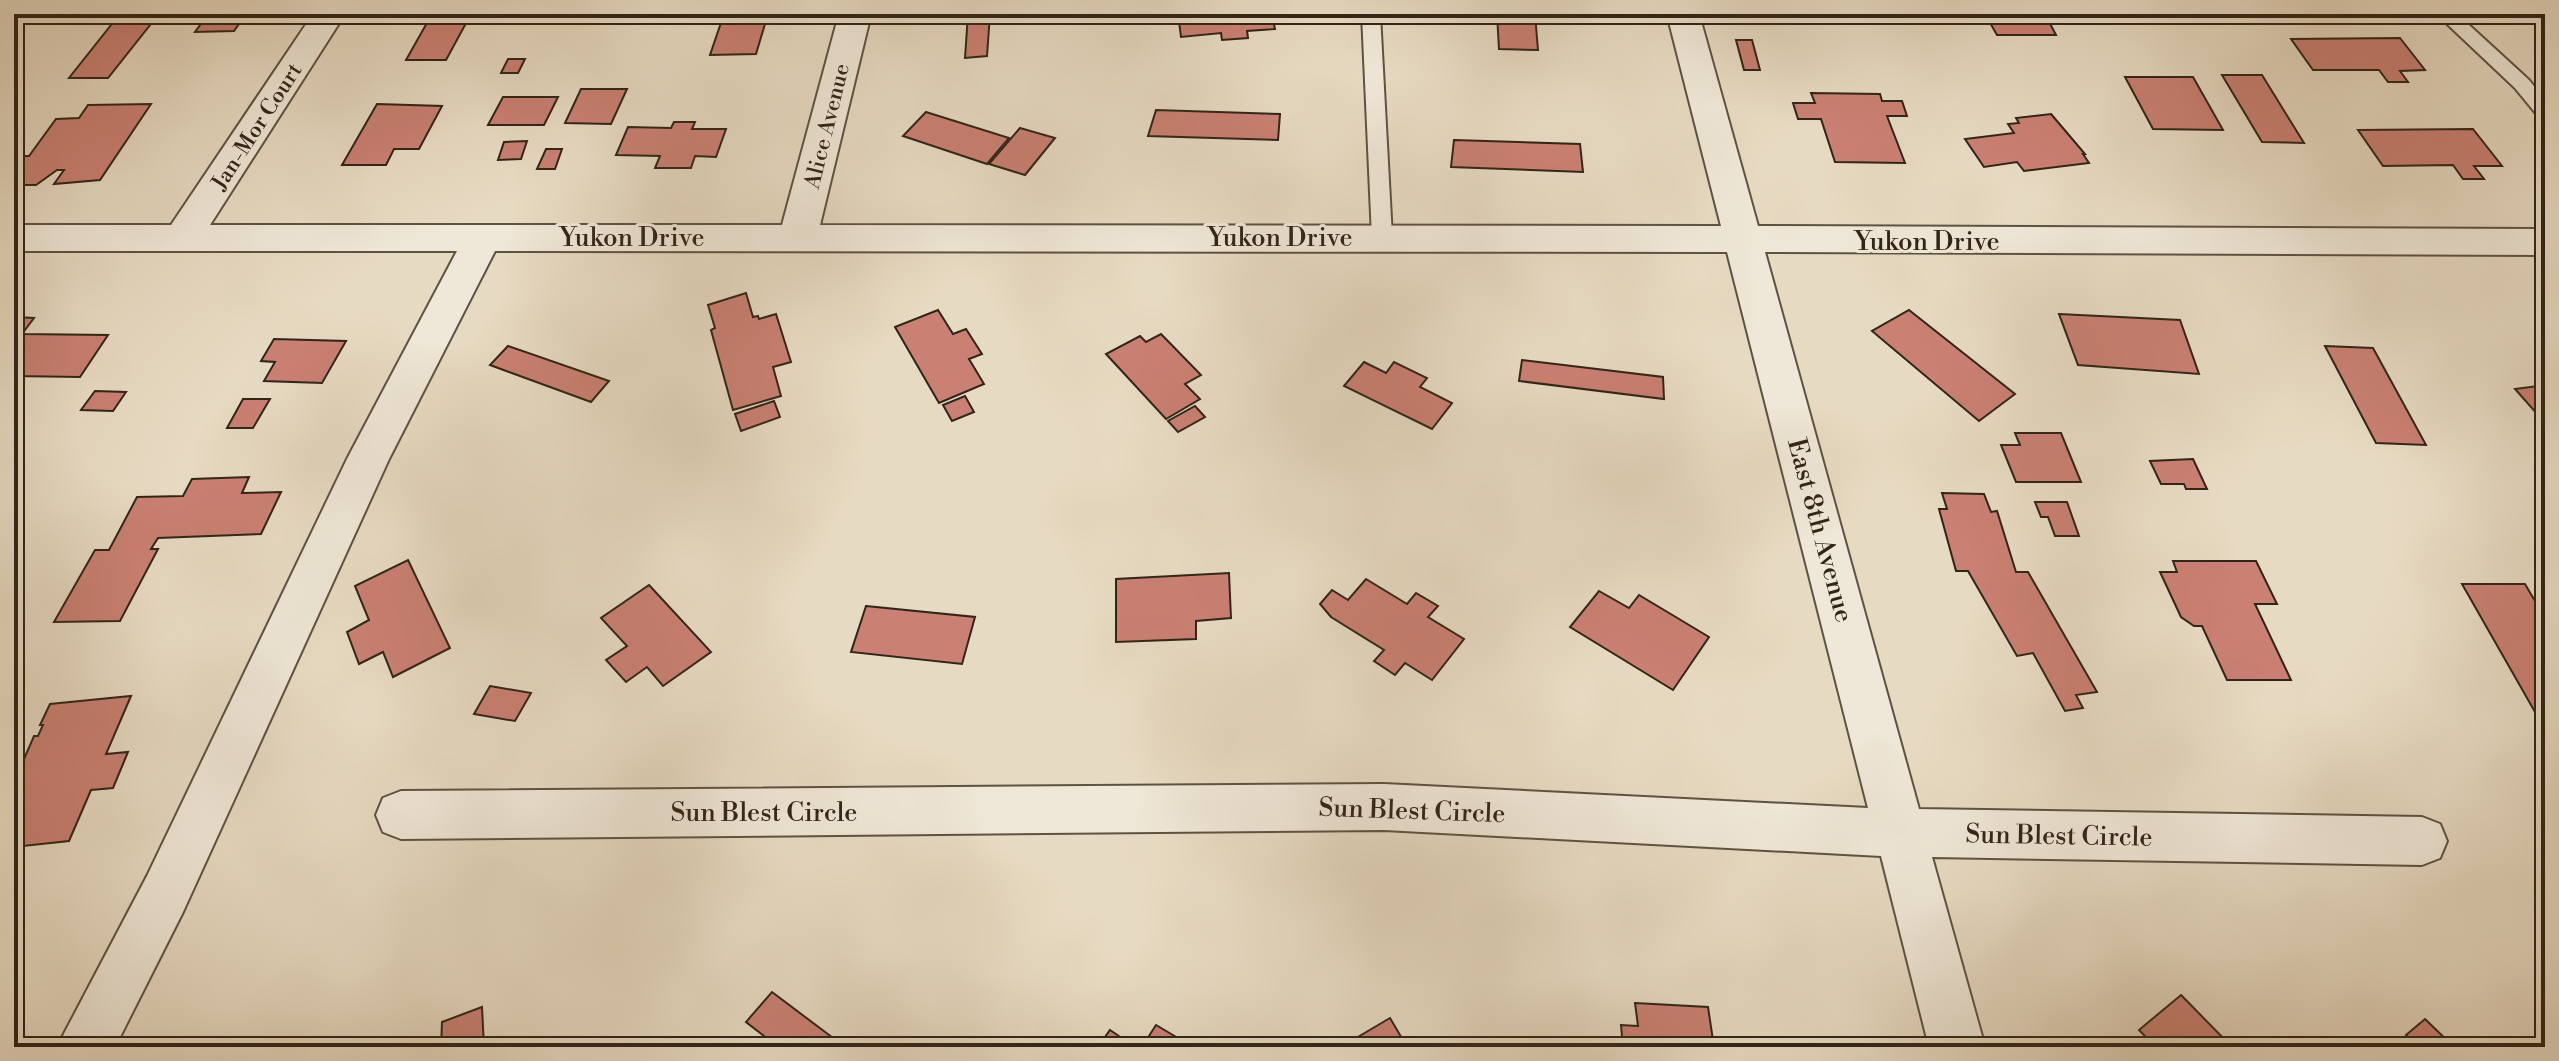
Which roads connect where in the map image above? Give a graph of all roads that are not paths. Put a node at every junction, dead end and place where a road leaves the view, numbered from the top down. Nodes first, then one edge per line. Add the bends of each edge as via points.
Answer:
1 (329, 14) edge
2 (855, 14) edge
3 (1371, 14) edge
4 (1683, 14) edge
5 (2450, 17) dead end
6 (2545, 112) edge
7 (798, 237) junction
8 (1382, 237) junction
9 (14, 238) edge
10 (182, 238) junction
11 (483, 238) junction
12 (1745, 241) junction
13 (2543, 245) edge
14 (401, 815) dead end
15 (1899, 833) junction
16 (2422, 841) dead end
17 (85, 1047) edge
18 (1957, 1047) edge

1 - 10 street, Jan-Mor Court
2 - 7 street, Alice Avenue
3 - 8 lane
4 - 12 street, East 8th Avenue
5 - 6 lane
7 - 8 street, Yukon Drive
7 - 11 street, Yukon Drive
8 - 12 street, Yukon Drive
9 - 10 street, Yukon Drive
10 - 11 street, Yukon Drive
11 - 17 street via 368,459 165,894
12 - 13 street, Yukon Drive
12 - 15 street, East 8th Avenue
14 - 15 street, Sun Blest Circle via 1384,807
15 - 16 street, Sun Blest Circle
15 - 18 street, East 8th Avenue

